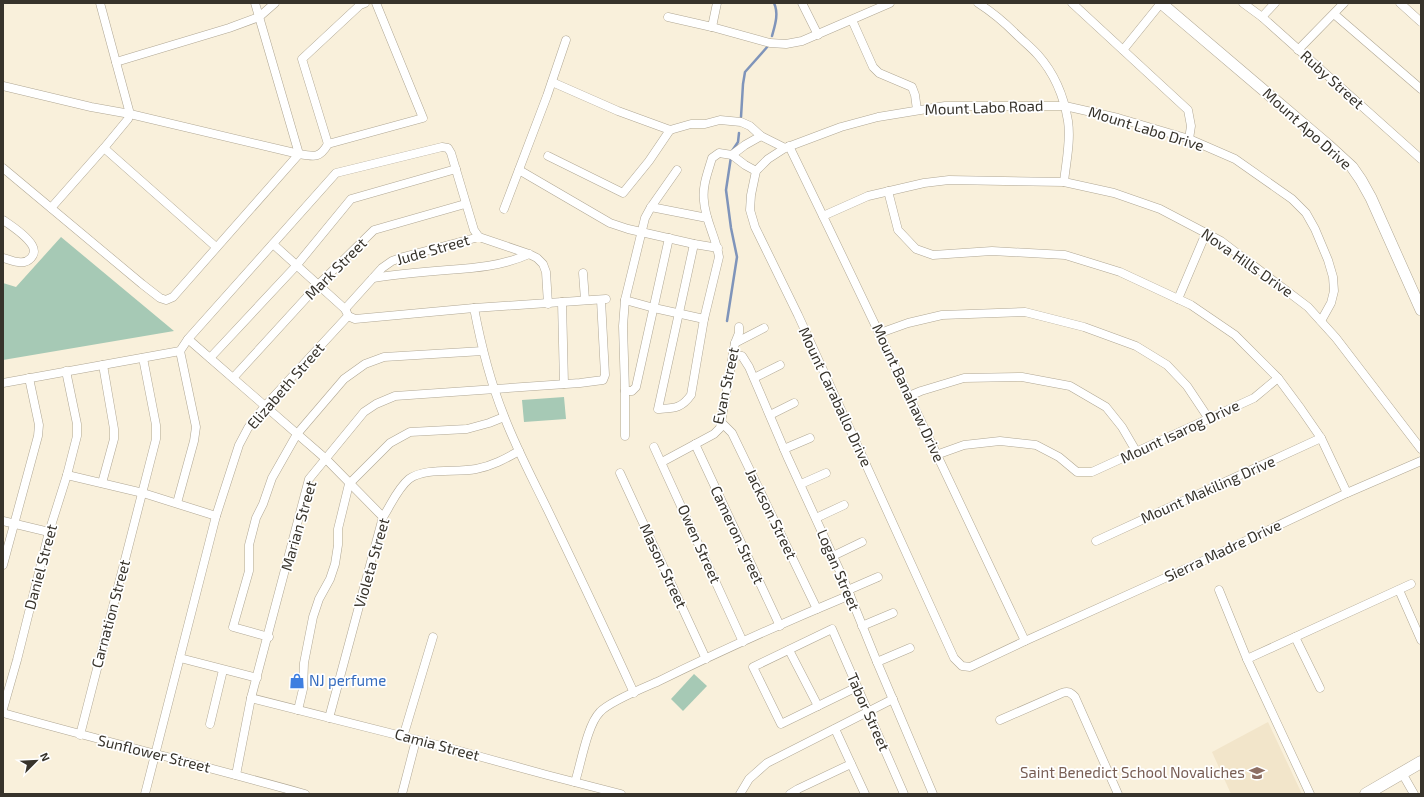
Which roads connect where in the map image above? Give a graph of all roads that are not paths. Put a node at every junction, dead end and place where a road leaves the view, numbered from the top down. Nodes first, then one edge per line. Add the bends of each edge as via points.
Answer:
1 (100, 3) edge
2 (256, 3) edge
3 (275, 3) edge
4 (376, 3) edge
5 (717, 3) edge
6 (802, 3) edge
7 (890, 3) edge
8 (978, 3) edge
9 (1072, 3) edge
10 (1161, 3) edge
11 (1243, 3) edge
12 (1275, 3) edge
13 (1344, 3) edge
14 (1400, 3) edge
15 (359, 4) edge
16 (1334, 14) junction
17 (259, 17) junction
18 (668, 17) dead end
19 (1262, 17) junction
20 (852, 20) junction
21 (1421, 22) edge
22 (712, 27) junction
23 (818, 35) junction
24 (566, 40) dead end
25 (1123, 50) junction
26 (1298, 50) junction
27 (116, 62) junction
28 (552, 82) junction
29 (3, 86) edge
30 (1421, 89) edge
31 (1064, 106) junction
32 (917, 110) junction
33 (130, 114) junction
34 (670, 130) junction
35 (761, 136) junction
36 (1189, 139) junction
37 (328, 144) junction
38 (787, 147) junction
39 (104, 148) junction
40 (299, 154) junction
41 (732, 155) junction
42 (548, 156) dead end
43 (1421, 159) edge
44 (3, 168) edge
45 (456, 169) junction
46 (520, 170) junction
47 (677, 170) dead end
48 (756, 171) junction
49 (1064, 182) junction
50 (888, 191) junction
51 (465, 204) junction
52 (651, 207) junction
53 (51, 208) junction
54 (504, 209) dead end
55 (823, 216) junction
56 (707, 218) junction
57 (3, 220) edge
58 (642, 231) junction
59 (1206, 233) junction
60 (479, 237) junction
61 (669, 238) junction
62 (273, 244) junction
63 (694, 244) junction
64 (216, 247) junction
65 (718, 248) junction
66 (529, 254) junction
67 (3, 258) edge
68 (296, 266) junction
69 (583, 273) dead end
70 (373, 278) junction
71 (318, 285) junction
72 (1178, 299) junction
73 (585, 300) junction
74 (625, 300) junction
75 (562, 302) junction
76 (548, 304) junction
77 (474, 308) junction
78 (654, 308) junction
79 (1421, 310) edge
80 (346, 312) junction
81 (680, 314) junction
82 (704, 319) junction
83 (1321, 321) junction
84 (739, 328) dead end
85 (764, 328) dead end
86 (880, 333) junction
87 (188, 339) junction
88 (734, 343) junction
89 (180, 351) junction
90 (483, 351) junction
91 (733, 355) junction
92 (143, 358) junction
93 (210, 358) junction
94 (103, 365) junction
95 (780, 365) dead end
96 (66, 371) junction
97 (29, 378) junction
98 (233, 378) junction
99 (754, 378) junction
100 (1278, 378) junction
101 (3, 383) edge
102 (564, 384) junction
103 (494, 389) junction
104 (625, 391) junction
105 (909, 396) junction
106 (794, 403) dead end
107 (265, 406) junction
108 (770, 415) junction
109 (504, 417) junction
110 (1209, 419) junction
111 (722, 423) junction
112 (297, 434) junction
113 (625, 436) dead end
114 (810, 438) dead end
115 (1321, 438) junction
116 (695, 444) junction
117 (654, 447) dead end
118 (784, 449) junction
119 (1421, 449) edge
120 (519, 451) junction
121 (1136, 451) junction
122 (936, 455) junction
123 (326, 459) junction
124 (1421, 461) edge
125 (662, 462) junction
126 (620, 473) dead end
127 (826, 473) dead end
128 (67, 475) junction
129 (102, 484) junction
130 (349, 484) junction
131 (800, 484) junction
132 (142, 493) junction
133 (1347, 493) junction
134 (177, 503) junction
135 (844, 505) dead end
136 (216, 516) junction
137 (383, 517) junction
138 (816, 518) junction
139 (3, 521) edge
140 (15, 524) junction
141 (49, 532) junction
142 (1096, 541) dead end
143 (862, 542) dead end
144 (833, 556) junction
145 (3, 565) edge
146 (878, 577) dead end
147 (1411, 584) dead end
148 (1219, 590) dead end
149 (1399, 590) junction
150 (849, 593) junction
151 (817, 609) junction
152 (893, 613) dead end
153 (780, 626) junction
154 (862, 626) junction
155 (268, 636) junction
156 (433, 637) dead end
157 (1295, 637) junction
158 (1421, 640) edge
159 (1025, 641) junction
160 (743, 642) junction
161 (910, 648) dead end
162 (789, 650) junction
163 (180, 658) junction
164 (706, 658) junction
165 (954, 658) joint
166 (1247, 659) junction
167 (877, 662) junction
168 (223, 670) junction
169 (257, 678) junction
170 (857, 687) junction
171 (1320, 688) dead end
172 (634, 693) junction
173 (251, 698) junction
174 (893, 699) junction
175 (818, 706) junction
176 (3, 709) edge
177 (298, 710) junction
178 (868, 712) junction
179 (3, 713) edge
180 (329, 718) junction
181 (1000, 720) dead end
182 (210, 724) dead end
183 (836, 729) junction
184 (80, 735) junction
185 (404, 737) junction
186 (416, 740) junction
187 (155, 754) junction
188 (1421, 762) edge
189 (852, 764) junction
190 (1402, 773) junction
191 (236, 775) junction
192 (575, 782) junction
193 (145, 794) edge
194 (305, 794) edge
195 (402, 794) edge
196 (621, 794) edge
197 (740, 794) edge
198 (790, 794) edge
199 (865, 794) edge
200 (904, 794) edge
201 (933, 794) edge
202 (1118, 794) edge
203 (1310, 794) edge
204 (1366, 794) edge
205 (1414, 794) edge

1 - 27 street
2 - 17 street
3 - 17 street
4 - 37 street via 423,118
5 - 22 street
6 - 23 street
7 - 20 street
8 - 31 street via 1002,21 1038,55 1061,92
9 - 25 street
10 - 25 street
10 - 79 street, Mount Apo Drive via 1352,167 1371,198
11 - 19 street, Ruby Street
12 - 19 street
13 - 16 street
14 - 21 street
15 - 37 street via 302,59
16 - 26 street
16 - 30 street
17 - 27 street
17 - 40 street
18 - 22 street
19 - 26 street, Ruby Street
20 - 23 street
20 - 32 street via 873,67 879,73 912,87
22 - 23 street via 770,43 786,44
24 - 28 street
25 - 36 street via 1188,110 1191,126
26 - 43 street, Ruby Street
27 - 33 street
28 - 34 street
28 - 46 street
29 - 33 street
31 - 32 street, Mount Labo Road via 945,106
31 - 36 street, Mount Labo Drive via 1118,118
31 - 49 street via 1068,122
32 - 38 street, Mount Labo Road via 841,127
33 - 39 street
33 - 40 street
34 - 35 street via 720,120 741,122
34 - 42 street via 623,193
35 - 38 street
35 - 41 street
36 - 83 street, Mount Labo Drive via 1235,159 1292,199 1306,213 1315,229 1333,277 1334,291 1331,303
37 - 40 street via 318,156
38 - 48 street via 768,159
38 - 55 street, Mount Banahaw Drive
39 - 53 street
39 - 64 street
40 - 64 street
41 - 48 street
41 - 56 street via 719,154 712,158 703,200
44 - 53 street
45 - 51 street
45 - 62 street via 448,148 442,147 336,173
45 - 68 street via 351,199
46 - 54 street
46 - 58 street via 610,223
47 - 52 street
48 - 165 street, Mount Caraballo Drive via 750,210 754,226 801,322
49 - 50 street, Nova Hills Drive via 949,180
49 - 59 street, Nova Hills Drive via 1114,193 1160,209
50 - 55 street, Nova Hills Drive via 868,196
50 - 72 street via 898,230 916,249 933,255 992,251 1065,255 1120,272
51 - 60 street
51 - 71 street, Mark Street via 374,230
52 - 56 street
52 - 58 street
53 - 64 street via 142,284 166,300 173,297
55 - 86 street, Mount Banahaw Drive
56 - 65 street
57 - 67 street via 28,239 34,252 32,258 26,262 20,263
58 - 61 street
58 - 74 street
59 - 72 street
59 - 83 street, Nova Hills Drive via 1221,241 1279,284
60 - 66 street, Jude Street
60 - 70 street, Jude Street via 397,258
61 - 63 street
61 - 78 street
62 - 68 street
62 - 87 street
63 - 65 street
63 - 81 street
65 - 82 street via 719,257
66 - 70 street via 483,267
66 - 76 street, Jude Street via 543,264
68 - 71 street
68 - 93 street
69 - 73 street
70 - 80 street, Jude Street
71 - 80 street
71 - 98 street, Mark Street
72 - 100 street via 1235,335
73 - 75 street
73 - 102 street, Marian Street via 604,300 605,375 597,382
74 - 78 street
74 - 104 street
75 - 76 street
75 - 102 street
76 - 77 street
77 - 80 street via 355,318
77 - 90 street
78 - 81 street
78 - 104 street via 636,387 632,391
80 - 107 street, Elizabeth Street
81 - 82 street
81 - 82 street via 658,410 676,408 685,403 691,395
83 - 119 street, Nova Hills Drive
84 - 88 street, Evan Street
85 - 88 street
86 - 105 street, Mount Banahaw Drive
86 - 110 street via 942,315 1025,312 1084,327 1136,346 1167,365 1187,386
87 - 89 street
87 - 93 street
88 - 91 street, Evan Street
89 - 92 street
89 - 134 street via 196,427
90 - 103 street
90 - 112 street via 384,357 365,364 344,378
91 - 99 street, Logan Street via 742,356
91 - 111 street, Evan Street
92 - 94 street
92 - 132 street, Carnation Street via 156,425 156,439
93 - 98 street
94 - 96 street
94 - 129 street via 114,439
95 - 99 street
96 - 97 street
96 - 128 street, Daniel Street via 77,424 77,436
97 - 101 street
97 - 140 street via 39,425 38,436
98 - 107 street
99 - 108 street, Logan Street
100 - 110 street, Mount Isarog Drive via 1254,398
100 - 115 street
102 - 103 street, Marian Street
103 - 109 street
103 - 123 street, Marian Street via 395,396 364,412
104 - 113 street
105 - 121 street via 964,378 1022,377 1070,386 1106,407
105 - 122 street, Mount Banahaw Drive
106 - 108 street
107 - 112 street
107 - 136 street, Elizabeth Street via 238,445
108 - 118 street, Logan Street
109 - 120 street
109 - 130 street via 467,428 410,432 390,443
110 - 121 street, Mount Isarog Drive
111 - 116 street, Evan Street via 714,434
111 - 151 street, Jackson Street via 732,433
112 - 123 street
112 - 155 street via 272,478 256,518 250,545 249,572 233,627
114 - 118 street
115 - 133 street
115 - 142 street, Mount Makiling Drive
116 - 125 street, Evan Street
116 - 153 street, Cameron Street
117 - 125 street, Owen Street
118 - 131 street, Logan Street
120 - 137 street, Violeta Street via 497,463 476,469 424,473 410,479 399,490
120 - 172 street
121 - 122 street, Mount Isarog Drive via 1092,472 1077,472 1059,457 1036,445 1000,441 964,445
122 - 159 street, Mount Banahaw Drive
123 - 130 street
123 - 155 street, Marian Street via 310,479
124 - 133 street, Sierra Madre Drive
125 - 160 street, Owen Street
126 - 164 street, Mason Street
127 - 131 street
128 - 129 street
128 - 141 street, Daniel Street
129 - 132 street
130 - 137 street
130 - 177 street via 338,529 335,564 313,617
131 - 138 street, Logan Street
132 - 134 street
132 - 184 street, Carnation Street
133 - 159 street, Sierra Madre Drive
134 - 136 street
135 - 138 street
136 - 163 street, Elizabeth Street
137 - 180 street, Violeta Street
138 - 144 street, Logan Street
139 - 140 street
140 - 141 street
140 - 145 street
141 - 176 street, Daniel Street
143 - 144 street
144 - 150 street, Logan Street
146 - 150 street
147 - 149 street
148 - 166 street
149 - 157 street
149 - 158 street
150 - 151 street
150 - 154 street, Logan Street
151 - 153 street
152 - 154 street
153 - 160 street
154 - 167 street, Logan Street
155 - 169 street, Marian Street
156 - 185 street
157 - 166 street
157 - 171 street
159 - 165 street, Sierra Madre Drive via 970,667 962,666
160 - 164 street
161 - 167 street
162 - 170 street, Tabor Street via 832,629
162 - 175 street
162 - 175 street via 753,667 781,724
163 - 168 street
163 - 187 street, Elizabeth Street
164 - 172 street
166 - 203 street
167 - 174 street, Logan Street
168 - 169 street
168 - 182 street
169 - 173 street, Marian Street
170 - 175 street
170 - 178 street, Tabor Street
172 - 192 street via 608,706 597,716
173 - 177 street, Camia Street
173 - 191 street, Marian Street
174 - 178 street
174 - 201 street, Logan Street
177 - 180 street, Camia Street
178 - 183 street
178 - 200 street, Tabor Street
179 - 184 street, Sunflower Street
180 - 185 street, Camia Street
181 - 202 street via 1062,693 1070,692 1075,697
183 - 189 street
183 - 197 street via 767,763 755,773
184 - 187 street, Sunflower Street
185 - 186 street, Camia Street
186 - 192 street, Camia Street
186 - 195 street
187 - 191 street, Sunflower Street
187 - 193 street, Elizabeth Street
188 - 190 main road
189 - 198 street
189 - 199 street
190 - 204 main road
190 - 205 street
191 - 194 street, Sunflower Street
192 - 196 street, Camia Street

